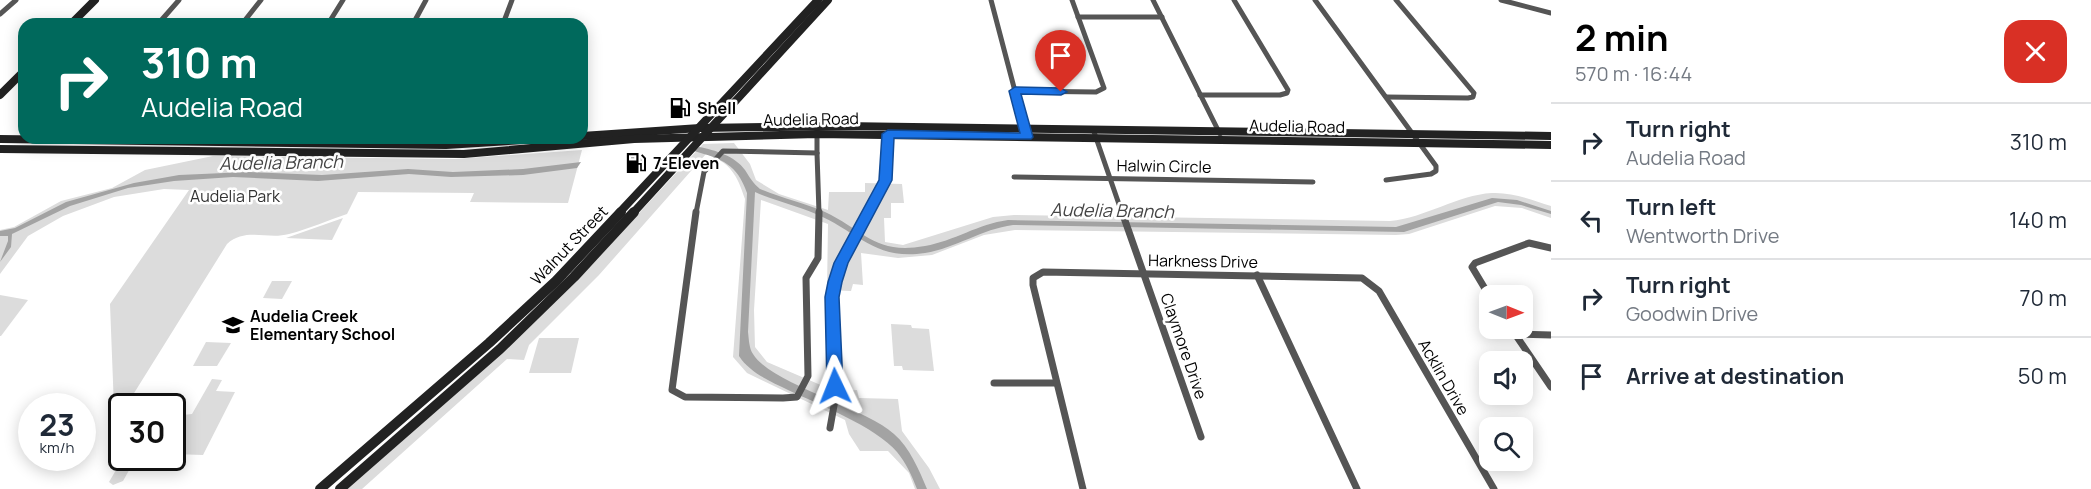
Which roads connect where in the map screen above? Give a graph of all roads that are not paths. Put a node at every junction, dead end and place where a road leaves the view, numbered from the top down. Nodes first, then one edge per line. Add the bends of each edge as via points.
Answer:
1 (16, 0) edge
2 (95, 0) edge
3 (179, 0) edge
4 (261, 0) edge
5 (343, 0) edge
6 (426, 0) edge
7 (512, 0) edge
8 (818, 0) edge
9 (828, 0) edge
10 (991, 0) edge
11 (1072, 0) edge
12 (1153, 0) edge
13 (1234, 0) edge
14 (1315, 0) edge
15 (1396, 0) edge
16 (1501, 0) edge
17 (1551, 13) edge
18 (0, 14) edge
19 (1078, 17) junction
20 (77, 18) edge
21 (163, 18) edge
22 (248, 18) edge
23 (332, 18) edge
24 (416, 18) edge
25 (505, 18) edge
26 (1162, 18) junction
27 (797, 21) junction
28 (806, 25) junction
29 (18, 77) edge
30 (1015, 91) junction
31 (0, 95) edge
32 (1200, 95) junction
33 (1386, 97) junction
34 (712, 128) junction
35 (1093, 129) junction
36 (817, 130) junction
37 (889, 130) junction
38 (1218, 131) junction
39 (701, 132) junction
40 (1026, 132) junction
41 (1413, 134) junction
42 (749, 135) junction
43 (1511, 135) junction
44 (588, 136) edge
45 (1551, 136) edge
46 (692, 137) junction
47 (1096, 138) junction
48 (4, 139) edge
49 (1223, 140) junction
50 (588, 142) edge
51 (1419, 143) junction
52 (155, 144) edge
53 (205, 144) edge
54 (216, 144) edge
55 (351, 144) edge
56 (423, 144) edge
57 (522, 144) edge
58 (539, 144) edge
59 (1518, 144) junction
60 (517, 145) junction
61 (1551, 145) edge
62 (0, 149) edge
63 (749, 150) junction
64 (148, 152) junction
65 (199, 152) junction
66 (211, 152) junction
67 (346, 154) junction
68 (818, 154) junction
69 (1014, 177) dead end
70 (1110, 178) junction
71 (1386, 180) dead end
72 (1313, 182) dead end
73 (1551, 248) edge
74 (1144, 273) junction
75 (1257, 275) junction
76 (1368, 281) joint
77 (1482, 285) edge
78 (1533, 333) edge
79 (1551, 335) edge
80 (1518, 339) edge
81 (994, 383) dead end
82 (1056, 384) junction
83 (1551, 387) edge
84 (830, 428) dead end
85 (1201, 437) dead end
86 (320, 489) edge
87 (340, 489) edge
88 (1083, 489) edge
89 (1358, 489) edge
90 (1494, 489) edge

1 - 18 street
2 - 20 main road
3 - 21 street
4 - 22 street
5 - 23 street
6 - 24 street
7 - 25 street
8 - 27 main road, Walnut Street
9 - 28 main road, Walnut Street
10 - 30 street
11 - 19 street
12 - 26 street
13 - 32 street via 1287,93
14 - 33 street
15 - 33 street via 1474,93 1468,98
16 - 17 street
19 - 26 street
19 - 30 street via 1102,91
26 - 32 street
27 - 28 main road
27 - 39 main road, Walnut Street
28 - 34 main road, Walnut Street
29 - 31 main road
30 - 40 street
32 - 38 street
33 - 41 street
34 - 36 main road, Audelia Road
34 - 39 main road, Walnut Street
35 - 38 main road, Audelia Road
35 - 40 main road, Audelia Road
35 - 47 street, Claymore Drive
36 - 37 main road, Audelia Road
36 - 42 main road, Audelia Road
36 - 68 street
37 - 40 main road, Audelia Road
37 - 84 street via 886,180 841,263 832,297 835,400
38 - 41 main road, Audelia Road
38 - 49 street
39 - 42 main road, Audelia Road
39 - 44 main road, Audelia Road
39 - 46 main road, Audelia Road
39 - 87 main road, Walnut Street via 593,258 543,308
40 - 47 main road, Audelia Road
41 - 43 main road, Audelia Road
41 - 51 street
42 - 63 street
43 - 45 main road, Audelia Road
43 - 59 main road
46 - 50 main road, Audelia Road
46 - 86 main road, Walnut Street via 556,281
47 - 49 main road, Audelia Road
47 - 70 street, Claymore Drive
48 - 62 street
49 - 51 main road, Audelia Road
51 - 59 main road, Audelia Road
51 - 71 street via 1436,171
52 - 64 street
53 - 65 main road
54 - 66 main road
55 - 67 main road
56 - 60 main road, Audelia Road
57 - 60 main road, Audelia Road
58 - 60 main road, Audelia Road
59 - 61 main road, Audelia Road
60 - 67 main road, Audelia Road via 464,154
62 - 64 main road, Audelia Road
63 - 68 street
63 - 68 street via 722,153 704,172 700,185 673,372 672,390 685,397 797,397 803,389 808,378 806,278 818,258
64 - 65 main road, Audelia Road
65 - 66 main road, Audelia Road
66 - 67 main road, Audelia Road
69 - 70 street, Halwin Circle
70 - 72 street, Halwin Circle
70 - 74 street, Claymore Drive
73 - 77 street via 1529,243 1474,263 1474,273
74 - 75 street, Harkness Drive
74 - 82 street, Harkness Drive via 1049,271 1033,278
74 - 85 street, Claymore Drive
75 - 76 street, Harkness Drive via 1357,277
75 - 89 street
76 - 90 street, Acklin Drive via 1379,291
78 - 79 street
80 - 83 street
81 - 82 street
82 - 88 street

